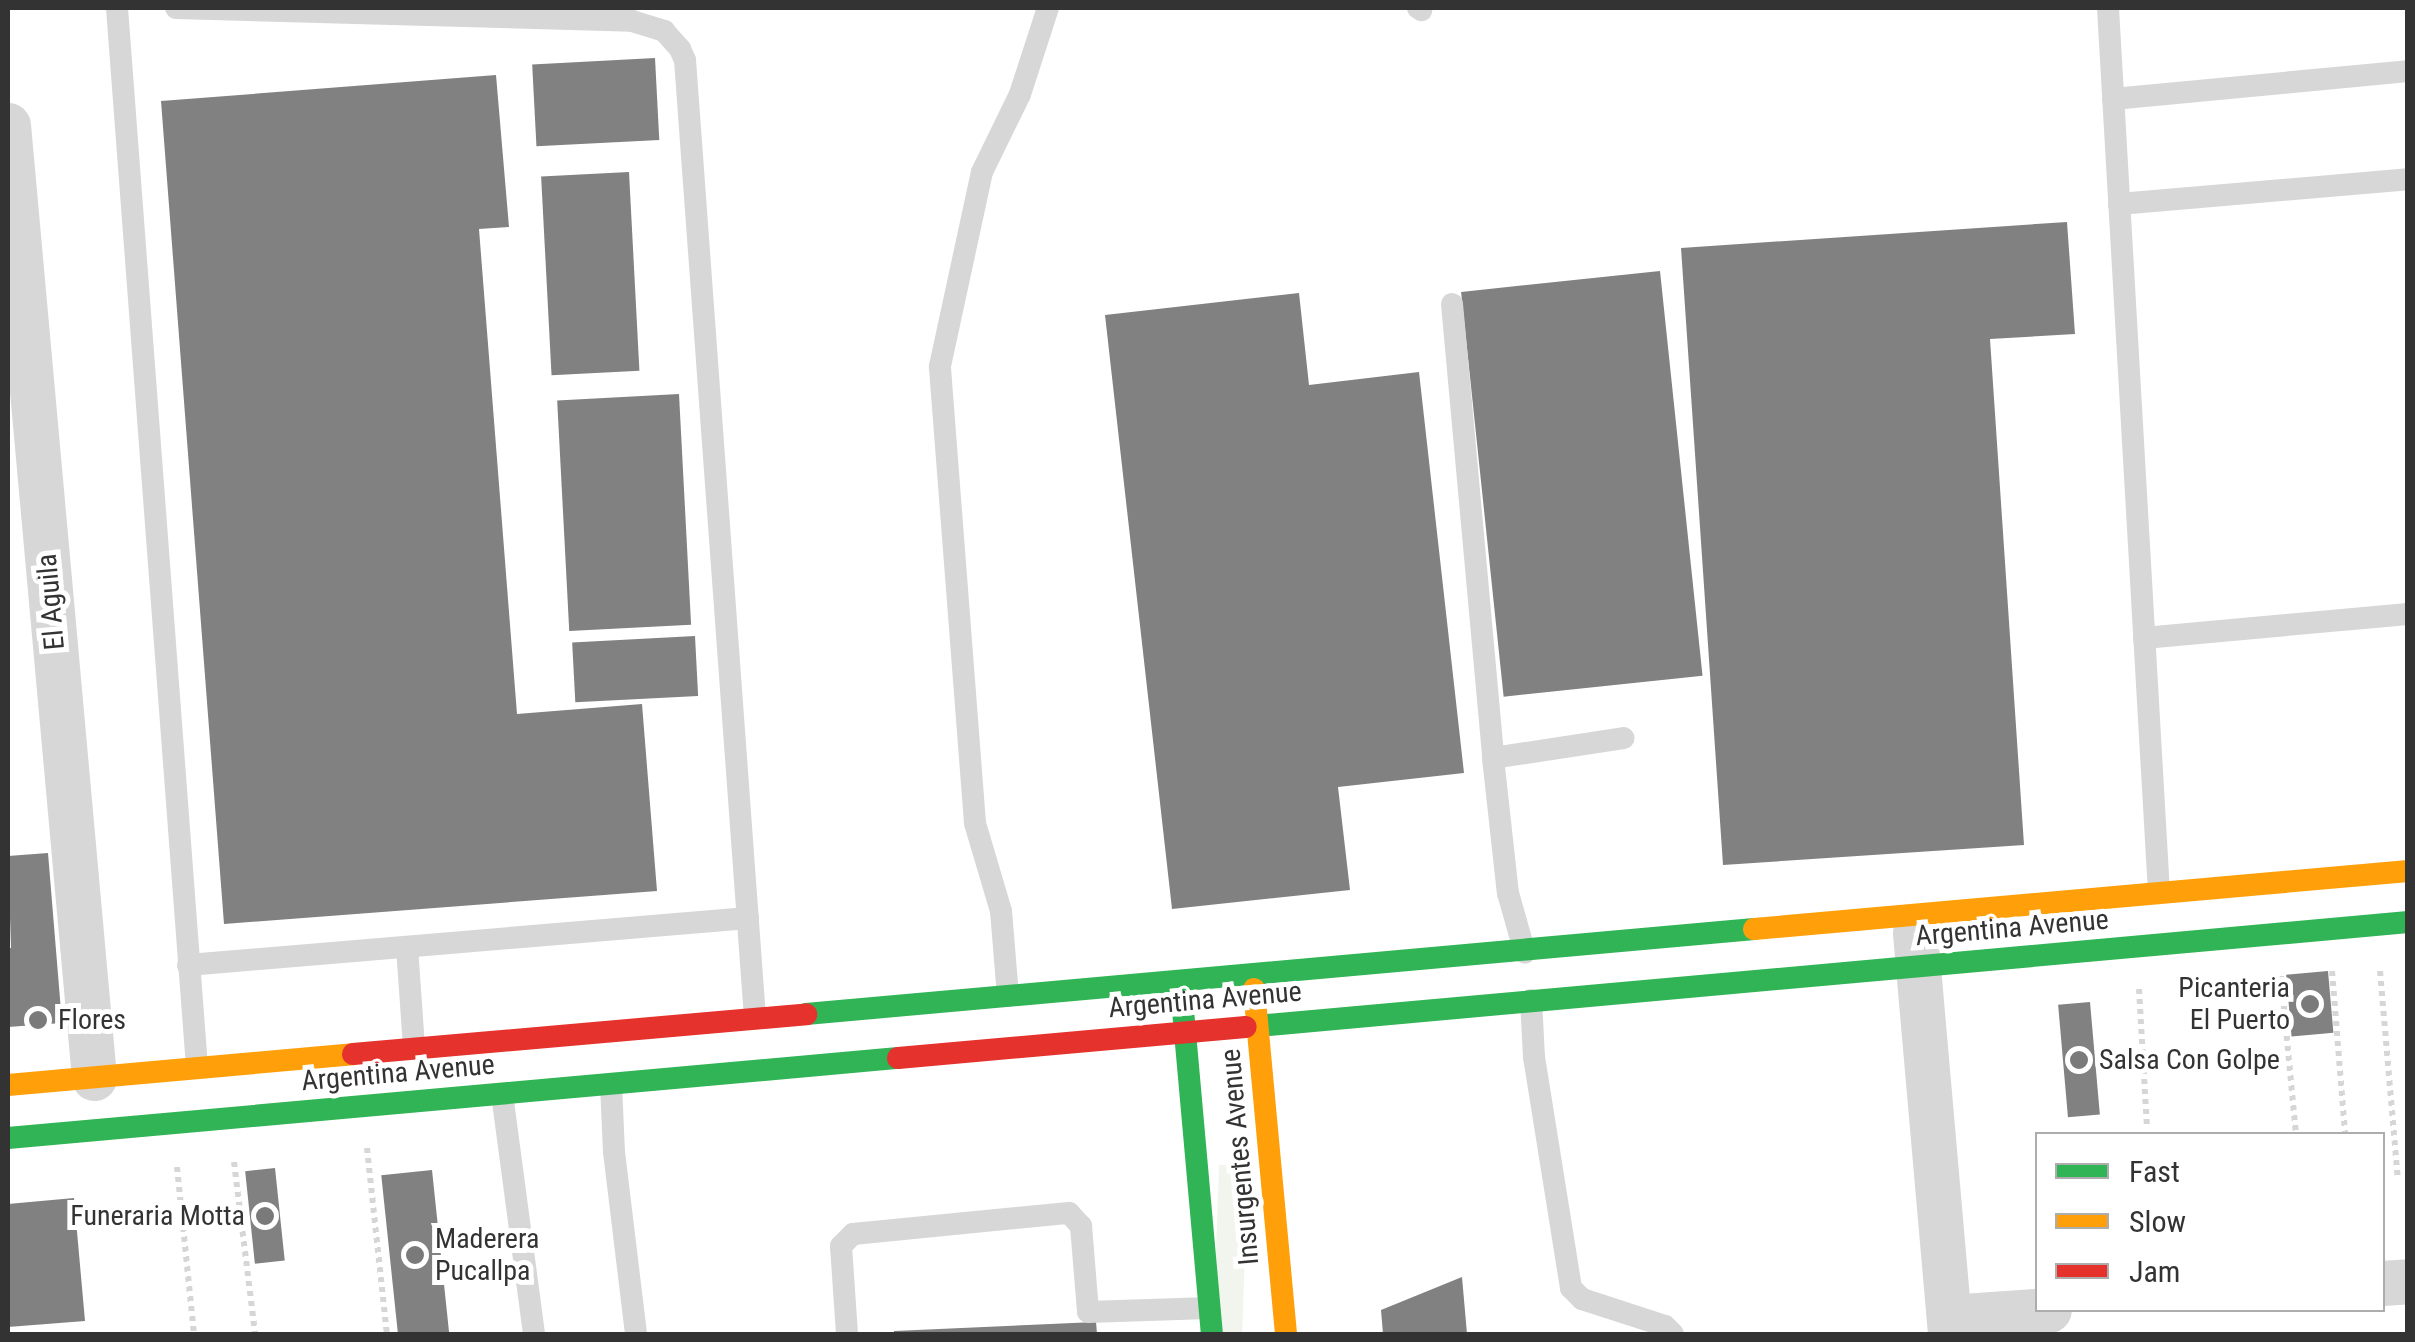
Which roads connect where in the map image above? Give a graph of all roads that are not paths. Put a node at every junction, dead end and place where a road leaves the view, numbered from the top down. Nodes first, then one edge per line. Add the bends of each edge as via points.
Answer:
1 (117, 8) edge
2 (176, 8) edge
3 (1048, 8) edge
4 (2108, 8) edge
5 (2408, 71) edge
6 (2113, 99) junction
7 (8, 125) edge
8 (2408, 179) edge
9 (2120, 204) junction
10 (1452, 304) dead end
11 (2408, 614) edge
12 (2144, 638) junction
13 (1624, 738) dead end
14 (1493, 758) junction
15 (2408, 871) edge
16 (2159, 893) junction
17 (1914, 915) junction
18 (748, 918) junction
19 (2408, 922) edge
20 (406, 947) junction
21 (1524, 950) junction
22 (188, 965) junction
23 (1918, 966) junction
24 (1252, 974) junction
25 (1180, 980) junction
26 (1008, 996) junction
27 (1531, 1001) junction
28 (755, 1018) junction
29 (1258, 1026) junction
30 (1185, 1032) junction
31 (414, 1048) junction
32 (197, 1068) junction
33 (94, 1078) junction
34 (611, 1084) junction
35 (8, 1085) edge
36 (502, 1094) junction
37 (8, 1138) edge
38 (1210, 1308) junction
39 (2037, 1312) edge
40 (1950, 1326) edge
41 (534, 1334) edge
42 (636, 1334) edge
43 (847, 1334) edge
44 (1212, 1334) edge
45 (1286, 1334) edge
46 (1672, 1334) edge

1 - 22 lane
2 - 18 lane via 632,21 664,31 680,49
3 - 26 lane via 1020,94 982,172 940,366 974,824 1001,911
4 - 6 lane
5 - 6 lane
6 - 9 lane
7 - 33 street, El Aguila
8 - 9 lane
9 - 12 lane
10 - 14 lane
11 - 12 lane
12 - 16 lane
13 - 14 lane
14 - 21 lane via 1508,893
15 - 16 main road, Argentina Avenue
16 - 17 main road, Argentina Avenue
17 - 21 main road, Argentina Avenue
17 - 23 street
18 - 20 lane
18 - 28 lane
19 - 23 main road, Argentina Avenue
20 - 22 lane
20 - 31 lane
21 - 24 main road, Argentina Avenue
21 - 27 lane
22 - 32 lane
23 - 27 main road, Argentina Avenue
23 - 40 street
24 - 25 main road, Argentina Avenue
24 - 29 main road, Insurgentes Avenue
25 - 26 main road, Argentina Avenue
25 - 30 main road, Insurgentes Avenue
26 - 28 main road, Argentina Avenue
27 - 29 main road, Argentina Avenue
27 - 46 lane via 1571,1288 1582,1299
28 - 31 main road, Argentina Avenue
29 - 30 main road, Argentina Avenue
29 - 45 main road, Insurgentes Avenue
30 - 34 main road, Argentina Avenue
30 - 38 main road, Insurgentes Avenue
31 - 32 main road, Argentina Avenue
32 - 33 main road, Argentina Avenue
33 - 35 main road, Argentina Avenue
34 - 36 main road, Argentina Avenue
34 - 42 lane
36 - 37 main road, Argentina Avenue
36 - 41 lane
38 - 43 lane via 1088,1312 1081,1226 1069,1213 853,1234 841,1246
38 - 44 main road, Insurgentes Avenue
39 - 40 street

